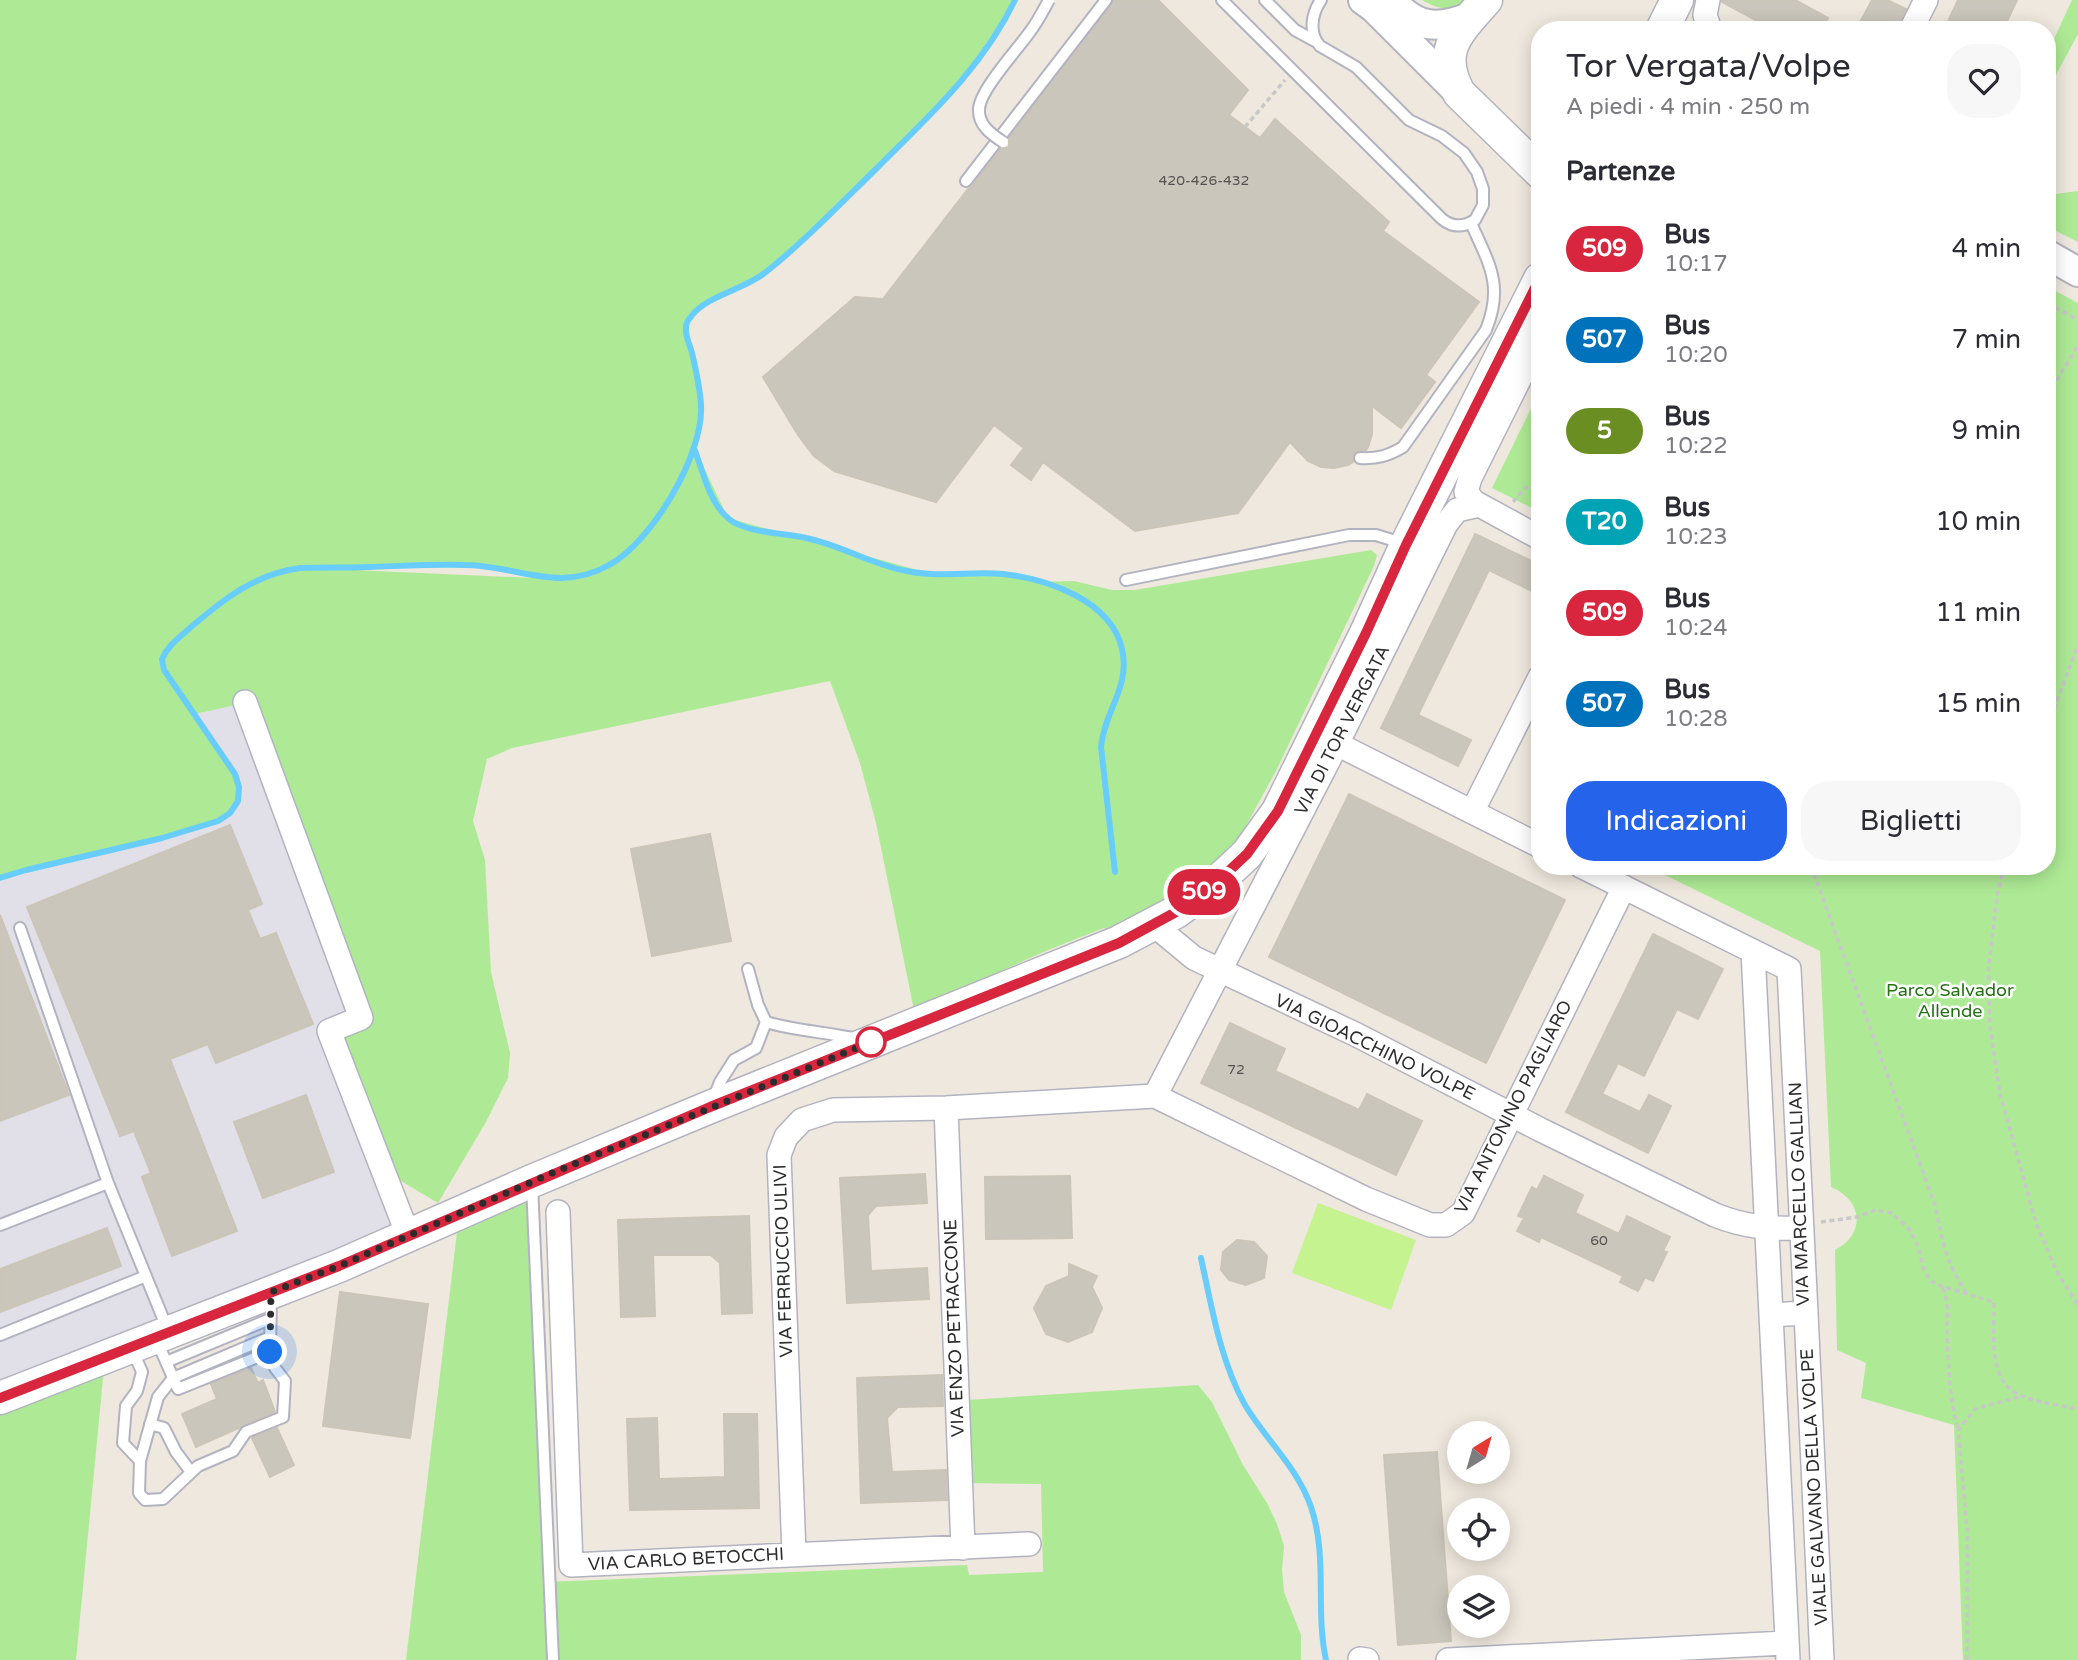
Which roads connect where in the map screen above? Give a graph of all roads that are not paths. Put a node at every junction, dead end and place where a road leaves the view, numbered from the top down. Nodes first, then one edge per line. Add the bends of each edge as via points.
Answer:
1 (1049, 0) edge
2 (1106, 0) edge
3 (1222, 0) edge
4 (1265, 0) edge
5 (1321, 0) edge
6 (1363, 0) edge
7 (1391, 0) edge
8 (1677, 0) edge
9 (1708, 0) edge
10 (1926, 0) edge
11 (1479, 8) edge
12 (1666, 21) edge
13 (1707, 21) edge
14 (1915, 21) edge
15 (1315, 41) junction
16 (1459, 93) junction
17 (1003, 142) dead end
18 (1531, 160) edge
19 (966, 180) dead end
20 (1471, 223) junction
21 (2056, 260) edge
22 (2078, 272) edge
23 (1531, 303) edge
24 (1531, 356) edge
25 (1360, 458) dead end
26 (1467, 482) junction
27 (1531, 533) edge
28 (1406, 545) junction
29 (1126, 580) dead end
30 (1531, 695) edge
31 (245, 702) dead end
32 (1336, 744) junction
33 (1472, 812) junction
34 (1531, 842) edge
35 (1599, 875) edge
36 (1624, 887) junction
37 (1154, 925) junction
38 (20, 928) dead end
39 (1753, 951) junction
40 (748, 969) dead end
41 (1218, 970) junction
42 (766, 1022) junction
43 (870, 1042) junction
44 (1155, 1096) junction
45 (710, 1107) junction
46 (946, 1108) junction
47 (1512, 1115) junction
48 (532, 1181) junction
49 (108, 1183) junction
50 (558, 1212) dead end
51 (0, 1225) edge
52 (1802, 1228) junction
53 (1766, 1229) junction
54 (408, 1235) junction
55 (146, 1276) junction
56 (271, 1305) junction
57 (1806, 1314) junction
58 (1771, 1315) junction
59 (0, 1335) edge
60 (270, 1337) junction
61 (155, 1344) junction
62 (270, 1352) junction
63 (173, 1378) junction
64 (0, 1398) edge
65 (150, 1424) junction
66 (141, 1461) junction
67 (191, 1472) junction
68 (1029, 1544) dead end
69 (962, 1548) junction
70 (794, 1554) junction
71 (1787, 1651) edge
72 (1360, 1659) edge
73 (554, 1660) edge
74 (1367, 1660) edge
75 (1448, 1660) edge
76 (1822, 1660) edge

1 - 17 lane, bridge via 978,107 986,130
2 - 19 lane
3 - 20 lane via 1442,219 1451,225
4 - 15 lane via 1295,30
5 - 15 lane via 1314,16
6 - 16 street
7 - 11 street via 1406,15 1428,26 1447,26
8 - 12 main road
9 - 13 street
10 - 14 street
11 - 16 main road via 1448,57
15 - 20 lane via 1356,67 1409,120 1464,153 1483,189 1481,211
16 - 18 main road
20 - 25 lane via 1495,283 1486,330 1403,447 1375,459
21 - 22 street
23 - 26 main road, VIA DI TOR VERGATA
24 - 26 street, VIA DI TOR VERGATA
26 - 27 street via 1503,519
26 - 28 main road, VIA DI TOR VERGATA
26 - 32 street, VIA DI TOR VERGATA via 1457,510
28 - 29 lane via 1376,535 1349,535
28 - 37 main road, VIA DI TOR VERGATA via 1287,793 1259,839 1216,883
30 - 33 street
31 - 54 street via 361,1018 329,1031
32 - 33 street
32 - 41 street, VIA DI TOR VERGATA
33 - 34 street
35 - 36 street, VIA MARCELLO GALLIAN
36 - 39 street, VIA MARCELLO GALLIAN
36 - 47 street, VIA ANTONINO PAGLIARO
37 - 41 street via 1194,958
37 - 43 main road, VIA DI TOR VERGATA
38 - 49 lane
39 - 52 street, VIA MARCELLO GALLIAN via 1789,968
39 - 53 street, VIA MARCELLO GALLIAN
40 - 42 lane
41 - 44 street, VIA DI TOR VERGATA
41 - 47 street, VIA GIOACCHINO VOLPE
42 - 43 lane
42 - 45 lane via 755,1048 734,1060 725,1072
43 - 45 main road, VIA DI TOR VERGATA
44 - 46 street, VIA FERRUCCIO ULIVI
44 - 47 street, VIA ANTONINO PAGLIARO via 1366,1199 1440,1226 1463,1213
45 - 48 main road, VIA DI TOR VERGATA
46 - 69 street, VIA ENZO PETRACCONE
46 - 70 street, VIA FERRUCCIO ULIVI via 833,1111 802,1120 786,1137 779,1155
47 - 53 street, VIA GIOACCHINO VOLPE via 1715,1215
48 - 54 main road, VIA DI TOR VERGATA
48 - 73 lane
49 - 51 lane
49 - 55 lane
50 - 70 street, VIA CARLO BETOCCHI via 571,1565
52 - 53 street, VIA GIOACCHINO VOLPE
52 - 57 street, VIA MARCELLO GALLIAN
53 - 58 street, VIA MARCELLO GALLIAN
54 - 56 main road, VIA DI TOR VERGATA via 339,1266
55 - 59 lane
55 - 61 lane
56 - 60 lane
56 - 61 main road, VIA DI TOR VERGATA
57 - 58 street, VIA MARCELLO GALLIAN
57 - 76 street, VIALE GALVANO DELLA VOLPE
58 - 71 street, VIALE GALVANO DELLA VOLPE
60 - 62 lane
60 - 63 lane
61 - 63 lane
61 - 64 main road, VIA DI TOR VERGATA
61 - 66 lane via 137,1391 126,1406 123,1443
62 - 63 lane via 178,1390
62 - 67 lane via 285,1381 283,1417 246,1432 233,1451
63 - 65 lane via 158,1396
65 - 66 lane
65 - 67 lane via 164,1428
66 - 67 lane via 139,1493 145,1500 163,1499
68 - 69 street, VIA CARLO BETOCCHI
69 - 70 street, VIA CARLO BETOCCHI
71 - 75 street
72 - 74 street

